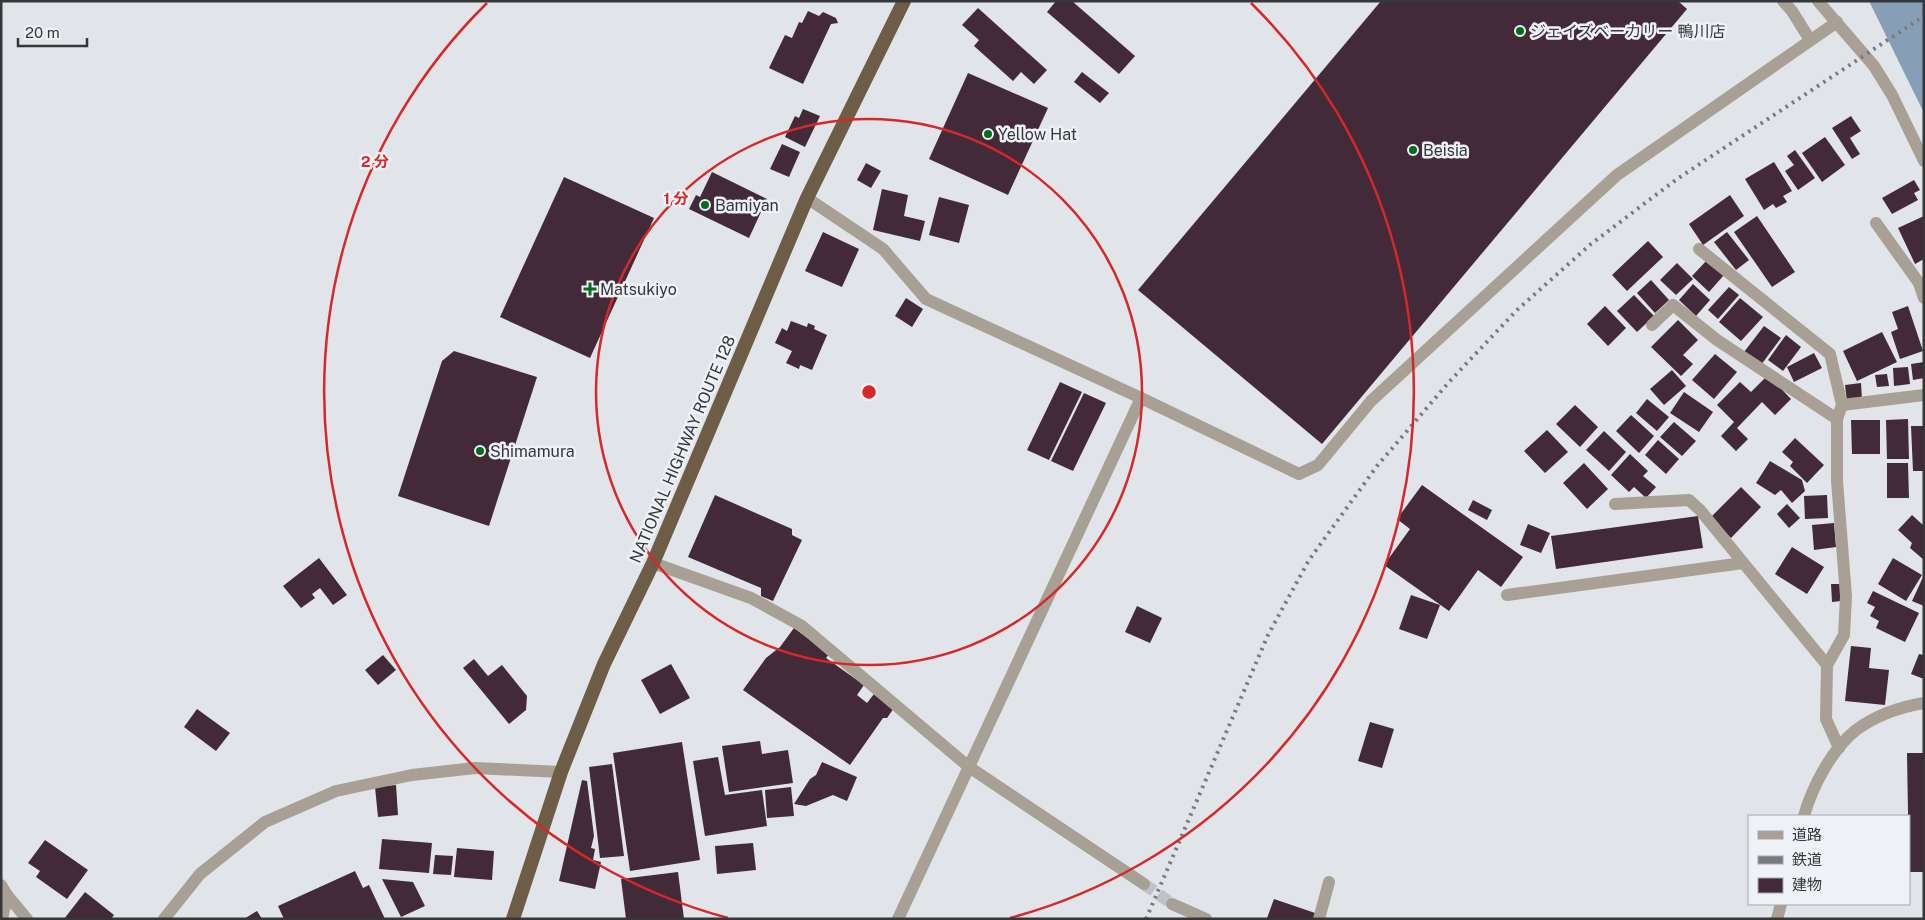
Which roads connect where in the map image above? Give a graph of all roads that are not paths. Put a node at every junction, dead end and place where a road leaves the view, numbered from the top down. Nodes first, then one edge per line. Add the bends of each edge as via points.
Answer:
1 (904, 1) edge
2 (1783, 1) edge
3 (1818, 1) edge
4 (1838, 22) junction
5 (1810, 40) junction
6 (1924, 161) edge
7 (807, 198) junction
8 (1876, 223) dead end
9 (1699, 249) dead end
10 (1924, 298) edge
11 (1652, 325) dead end
12 (1924, 395) edge
13 (1141, 398) junction
14 (1842, 405) junction
15 (1837, 419) junction
16 (1615, 504) dead end
17 (653, 563) junction
18 (1743, 563) junction
19 (1507, 595) dead end
20 (1827, 665) junction
21 (1924, 703) edge
22 (1839, 748) junction
23 (969, 767) junction
24 (561, 772) junction
25 (1804, 815) edge
26 (1329, 882) dead end
27 (1144, 884) tunnel mouth
28 (4, 890) edge
29 (1172, 904) tunnel mouth
30 (1781, 905) edge
31 (2, 919) edge
32 (27, 919) edge
33 (164, 919) edge
34 (513, 919) edge
35 (898, 919) edge
36 (1206, 919) edge
37 (1319, 919) edge
38 (1777, 919) edge

1 - 7 highway, NATIONAL HIGHWAY ROUTE 128
2 - 5 street
3 - 4 street
4 - 5 street
4 - 6 street via 1874,66 1892,95
5 - 13 street via 1617,175 1371,401 1318,465 1299,474
7 - 13 street via 883,249 926,299
7 - 17 highway, NATIONAL HIGHWAY ROUTE 128
8 - 10 street via 1919,283
9 - 14 street via 1830,354
11 - 15 street via 1673,305 1717,340
12 - 14 street
13 - 23 street
14 - 15 street
15 - 20 street via 1836,481 1846,596 1844,635
16 - 18 street via 1689,500
17 - 23 street via 751,598 802,626
17 - 24 highway, NATIONAL HIGHWAY ROUTE 128 via 604,664
18 - 19 street
18 - 20 street
20 - 22 street via 1826,719
21 - 22 street via 1886,713 1856,730
22 - 25 street via 1821,776
23 - 27 street
23 - 35 street
24 - 33 street via 475,768 412,775 336,791 265,822 200,874
24 - 34 highway, NATIONAL HIGHWAY ROUTE 128
26 - 37 street
28 - 31 street
28 - 32 street
29 - 36 street
30 - 38 street

